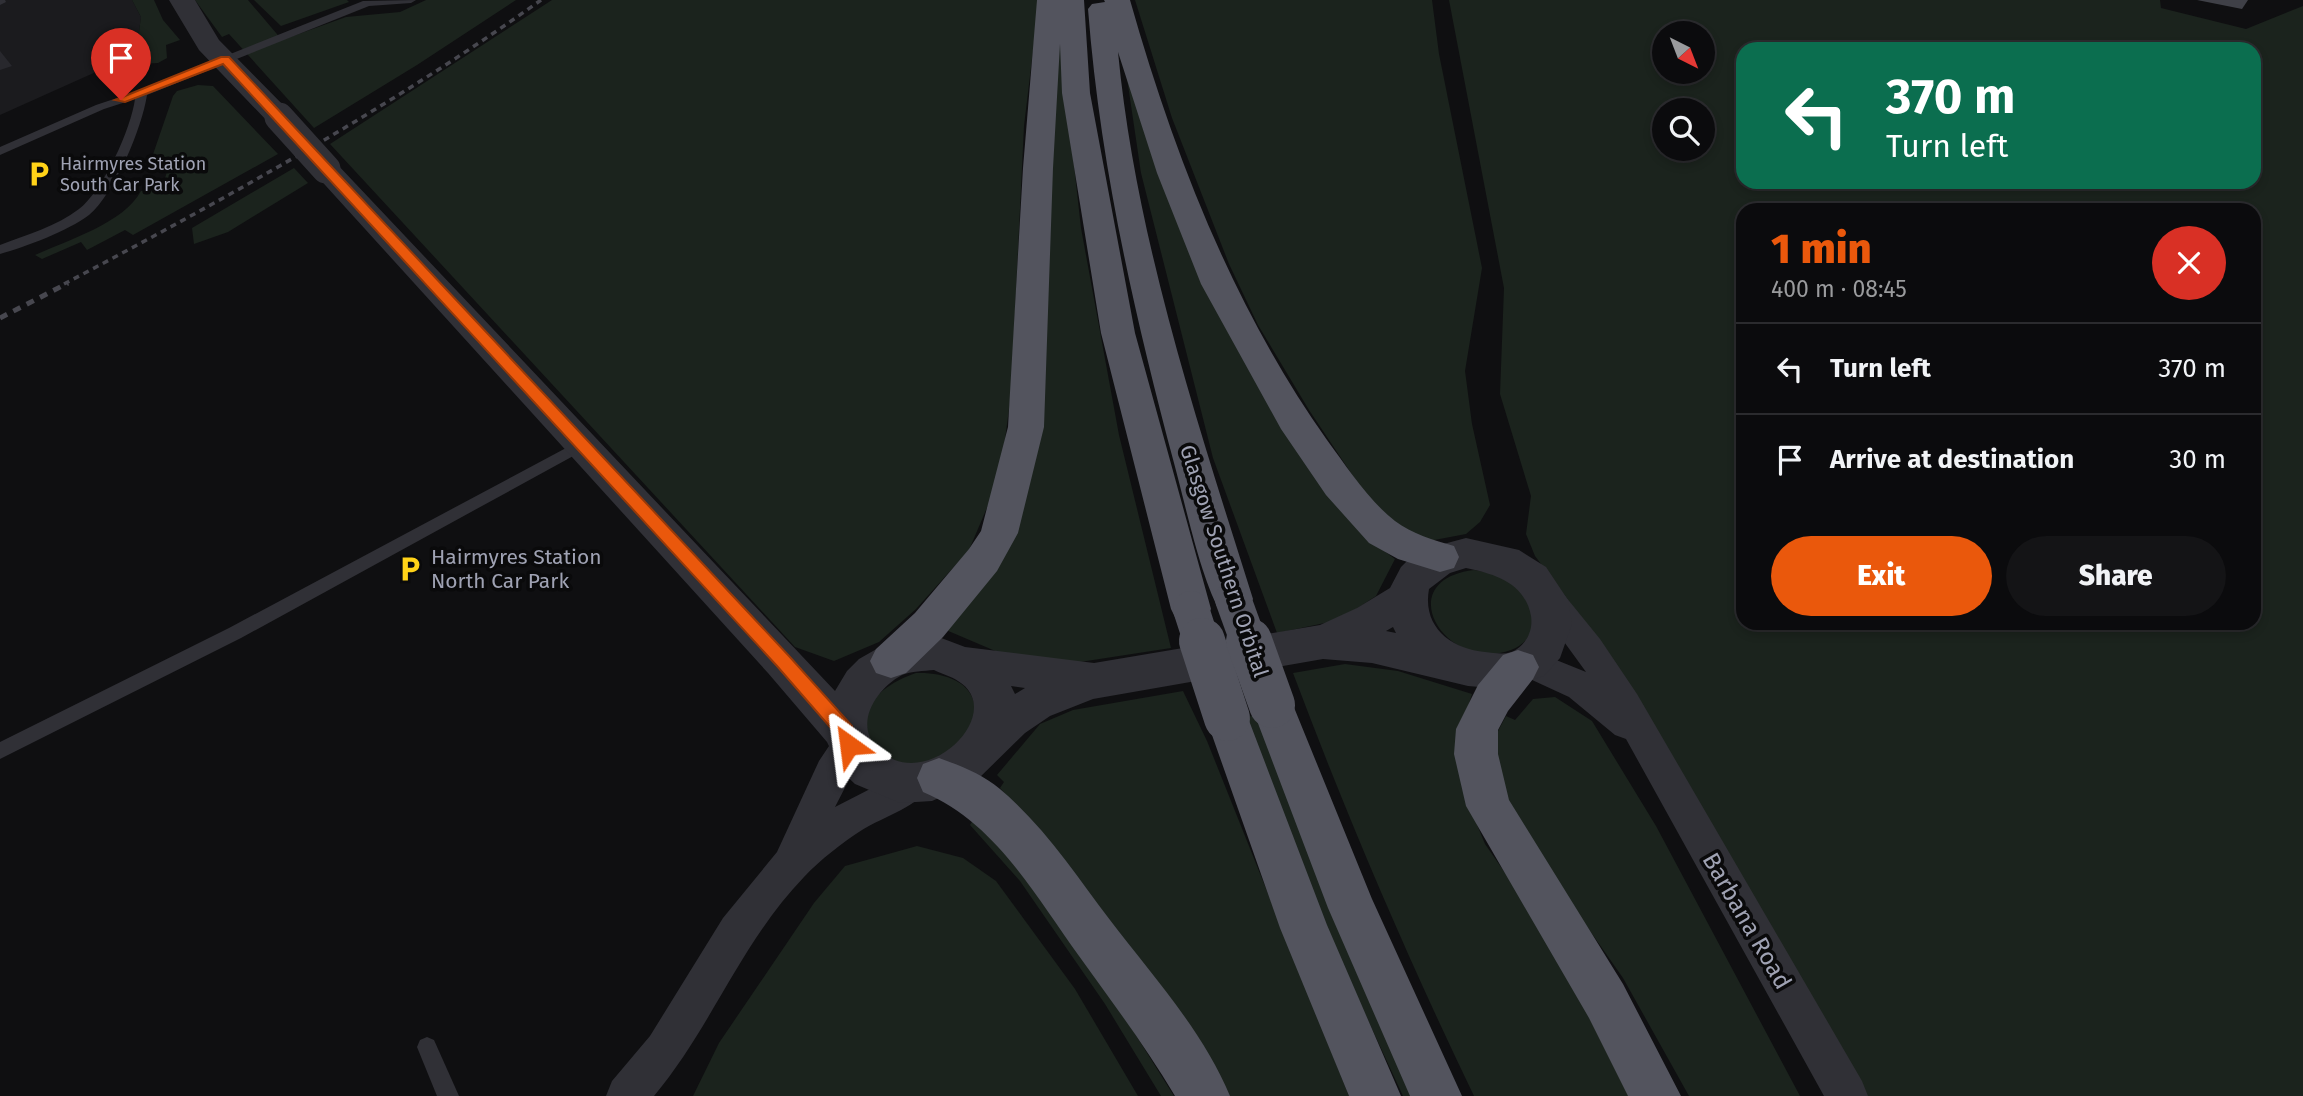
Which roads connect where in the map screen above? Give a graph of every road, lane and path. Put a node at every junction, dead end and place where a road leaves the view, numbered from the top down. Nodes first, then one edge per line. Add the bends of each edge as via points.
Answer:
1 (182, 0) edge
2 (411, 0) edge
3 (1050, 0) edge
4 (1071, 0) edge
5 (1100, 0) edge
6 (1118, 0) edge
7 (365, 1) edge
8 (225, 60) junction
9 (142, 93) junction
10 (0, 151) edge
11 (0, 250) edge
12 (581, 445) junction
13 (1440, 557) junction
14 (1546, 595) junction
15 (1407, 597) junction
16 (1324, 642) junction
17 (783, 661) junction
18 (968, 663) junction
19 (1454, 664) junction
20 (1523, 665) junction
21 (882, 667) junction
22 (1096, 679) junction
23 (847, 738) junction
24 (987, 742) junction
25 (1647, 745) junction
26 (0, 751) edge
27 (926, 781) junction
28 (791, 864) junction
29 (427, 1047) dead end
30 (666, 1051) junction
31 (448, 1096) edge
32 (627, 1096) edge
33 (656, 1096) edge
34 (1205, 1096) edge
35 (1375, 1096) edge
36 (1437, 1096) edge
37 (1655, 1096) edge
38 (1847, 1096) edge

1 - 8 street via 208,44
2 - 7 lane
3 - 21 highway via 1026,427 999,533 983,561 929,625
4 - 35 highway, Glasgow Southern Orbital, bridge via 1076,93 1118,333 1191,609 1304,928
5 - 36 highway, Glasgow Southern Orbital, bridge via 1111,108 1142,265 1189,456 1272,705 1352,908
6 - 13 highway via 1139,80 1217,284 1294,420 1333,477 1382,532
7 - 8 lane
8 - 9 lane
8 - 12 street, bridge
9 - 10 lane
9 - 11 lane via 125,146 85,211
12 - 17 street
12 - 26 lane via 236,633
13 - 14 street via 1469,553 1511,562 1530,575
13 - 15 street via 1418,572
14 - 20 street via 1553,611 1553,630 1547,646
14 - 25 street, Barbana Road via 1601,665
15 - 16 street
15 - 19 street via 1408,615 1418,635
16 - 19 street
16 - 22 street
17 - 21 street via 814,673
17 - 23 street
18 - 21 street via 936,653 912,654
18 - 22 street
18 - 24 street via 989,683 995,702 995,722
19 - 20 street via 1502,671
20 - 25 street, Barbana Road via 1556,672 1592,693
20 - 37 highway via 1493,698 1477,729 1476,754 1488,806 1606,1001
21 - 23 street via 858,688 847,709
22 - 24 street via 1029,707 1003,723
23 - 27 street via 859,761 874,773 893,781
23 - 28 street
24 - 27 street via 952,774
25 - 38 street, Barbana Road
27 - 28 street via 847,819
27 - 34 highway via 952,782 980,801 1032,855 1177,1048
28 - 30 street via 737,931
29 - 31 lane
30 - 32 street
30 - 33 street

